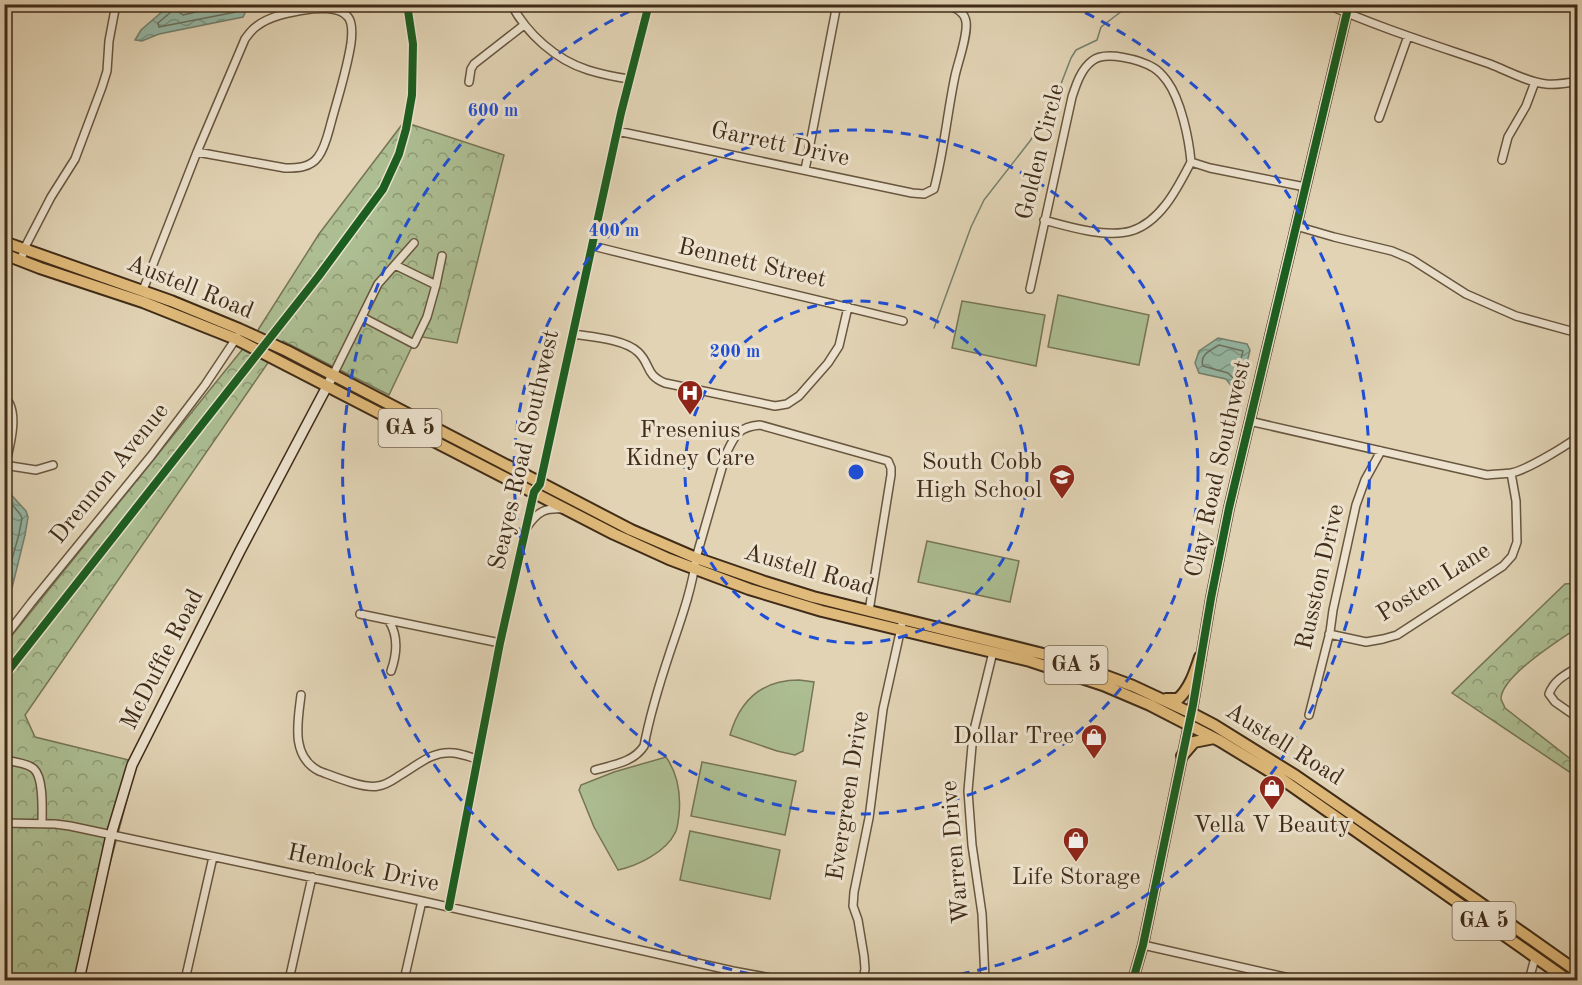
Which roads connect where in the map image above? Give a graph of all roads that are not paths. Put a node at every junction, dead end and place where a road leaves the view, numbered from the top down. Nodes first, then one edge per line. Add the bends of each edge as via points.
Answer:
1 (116, 4) edge
2 (512, 4) edge
3 (649, 4) edge
4 (837, 4) edge
5 (947, 4) edge
6 (1326, 4) edge
7 (1347, 9) edge
8 (524, 25) junction
9 (1408, 36) junction
10 (629, 80) junction
11 (1578, 81) edge
12 (469, 82) dead end
13 (1535, 82) junction
14 (1378, 118) dead end
15 (617, 131) junction
16 (197, 152) junction
17 (1502, 160) dead end
18 (1191, 162) junction
19 (805, 170) junction
20 (1305, 188) junction
21 (1044, 220) junction
22 (1296, 226) junction
23 (4, 242) edge
24 (414, 243) dead end
25 (593, 246) junction
26 (24, 249) junction
27 (4, 254) edge
28 (442, 256) dead end
29 (21, 261) junction
30 (395, 265) junction
31 (436, 285) junction
32 (143, 290) junction
33 (1030, 290) dead end
34 (848, 307) junction
35 (362, 317) junction
36 (903, 321) dead end
37 (1578, 333) edge
38 (573, 334) junction
39 (241, 336) junction
40 (333, 375) junction
41 (327, 387) junction
42 (4, 397) edge
43 (1249, 421) junction
44 (1578, 437) edge
45 (1381, 451) junction
46 (53, 465) dead end
47 (5, 466) edge
48 (1511, 473) junction
49 (537, 488) junction
50 (568, 510) junction
51 (526, 529) junction
52 (695, 564) junction
53 (869, 611) junction
54 (360, 614) dead end
55 (389, 621) junction
56 (902, 625) junction
57 (1329, 634) junction
58 (4, 638) edge
59 (500, 643) junction
60 (993, 652) junction
61 (1200, 657) junction
62 (1578, 667) edge
63 (391, 671) dead end
64 (301, 695) dead end
65 (1162, 699) junction
66 (1309, 715) dead end
67 (1578, 718) edge
68 (1190, 719) junction
69 (1215, 738) junction
70 (1182, 756) junction
71 (477, 759) junction
72 (11, 761) dead end
73 (596, 770) dead end
74 (4, 823) edge
75 (42, 824) junction
76 (111, 835) junction
77 (213, 857) junction
78 (312, 877) junction
79 (422, 901) junction
80 (449, 907) junction
81 (1143, 945) junction
82 (1535, 958) junction
83 (1578, 972) edge
84 (79, 981) edge
85 (185, 981) edge
86 (288, 981) edge
87 (404, 981) edge
88 (782, 981) edge
89 (863, 981) edge
90 (985, 981) edge
91 (1133, 981) edge
92 (1298, 981) edge
93 (1529, 981) edge
94 (1568, 981) edge

1 - 26 street via 107,71 75,159
2 - 8 street
3 - 10 street, Seayes Road Southwest
4 - 19 street
5 - 19 street, Garrett Drive via 965,17 966,28 934,189 924,194 912,193
6 - 7 street
7 - 9 street
7 - 20 street, Clay Road Southwest
8 - 10 street via 570,63
8 - 12 street via 474,64
9 - 13 street
9 - 14 street
10 - 15 street, Seayes Road Southwest
11 - 13 street
13 - 17 street via 1508,137
15 - 19 street, Garrett Drive
15 - 25 street, Seayes Road Southwest
16 - 16 street via 245,39 255,26 286,13 311,9 335,9 350,19 351,43 326,141 318,158 298,168
16 - 32 street
18 - 20 street
18 - 21 street via 1169,201 1132,231 1097,232
18 - 21 street, Golden Circle via 1179,107 1158,71 1125,58 1096,58 1083,71 1072,97
20 - 22 street, Clay Road Southwest
21 - 33 street, Golden Circle
22 - 37 street via 1392,251 1466,294 1516,316
22 - 43 street, Clay Road Southwest
23 - 26 main road, Austell Road / GA 5
24 - 30 street
25 - 34 street, Bennett Street
25 - 38 street, Seayes Road Southwest
26 - 29 street
26 - 32 main road, Austell Road / GA 5
27 - 29 main road, Austell Road / GA 5
28 - 31 street
29 - 39 main road, Austell Road / GA 5
30 - 31 street
30 - 35 street via 378,284
31 - 35 street via 414,344
32 - 39 main road, Austell Road / GA 5
34 - 36 street, Bennett Street
34 - 38 street via 839,346 828,363 799,396 775,406 665,383 654,377 632,347
35 - 40 street
38 - 49 street, Seayes Road Southwest
39 - 40 main road, Austell Road / GA 5 via 287,351
39 - 41 main road, Austell Road / GA 5
39 - 58 street, Drennon Avenue via 151,456
40 - 41 street, McDuffie Road
40 - 49 main road, Austell Road / GA 5
41 - 49 main road, Austell Road / GA 5
41 - 76 street, McDuffie Road via 132,765
42 - 47 street via 9,400 13,424
43 - 45 street
43 - 61 street, Clay Road Southwest
44 - 48 street
45 - 48 street via 1487,475
45 - 57 street, Russton Drive via 1356,505
46 - 47 street via 36,470
48 - 57 street, Posten Lane via 1517,542 1503,566 1397,635 1366,642
49 - 50 main road, Austell Road / GA 5
49 - 51 street, Seayes Road Southwest
49 - 52 main road, Austell Road / GA 5
50 - 51 street, Seayes Road Southwest via 541,512
50 - 52 main road, Austell Road / GA 5 via 638,546
51 - 59 street, Seayes Road Southwest
52 - 53 main road, Austell Road / GA 5
52 - 53 street via 733,439 749,426 760,425 888,461 891,475
52 - 56 main road, Austell Road / GA 5 via 784,600
52 - 73 street via 644,746 627,761
53 - 56 main road, Austell Road / GA 5
54 - 55 street
55 - 59 street
55 - 63 street via 397,644
56 - 60 main road, Austell Road / GA 5
56 - 65 main road, Austell Road / GA 5 via 1055,657
56 - 89 street, Evergreen Drive via 883,709 854,892 853,906 864,956
57 - 66 street, Russton Drive
59 - 71 street, Seayes Road Southwest
60 - 68 main road, Austell Road / GA 5 via 1103,685
60 - 90 street, Warren Drive via 973,734 968,791
61 - 65 main road via 1184,693 1178,699
61 - 68 street, Clay Road Southwest
62 - 67 street via 1563,675 1549,694
64 - 71 street via 299,745 304,758 319,771 378,786 437,754 454,753
65 - 68 main road, Austell Road / GA 5
68 - 69 main road, Austell Road / GA 5
68 - 70 street, Clay Road Southwest
68 - 83 main road, Austell Road / GA 5 via 1214,725 1296,776
69 - 70 main road via 1194,742
69 - 82 main road, Austell Road / GA 5 via 1279,777
70 - 81 street, Clay Road Southwest
71 - 80 street, Seayes Road Southwest
72 - 75 street via 38,774
74 - 75 street, Hemlock Drive
75 - 76 street, Hemlock Drive
76 - 77 street, Hemlock Drive
76 - 84 street, McDuffie Road
77 - 78 street, Hemlock Drive
77 - 85 street
78 - 79 street, Hemlock Drive
78 - 86 street
79 - 80 street, Hemlock Drive
79 - 87 street
80 - 88 street, Hemlock Drive
81 - 91 street, Clay Road Southwest
81 - 92 street
82 - 93 street
82 - 94 main road, Austell Road / GA 5

